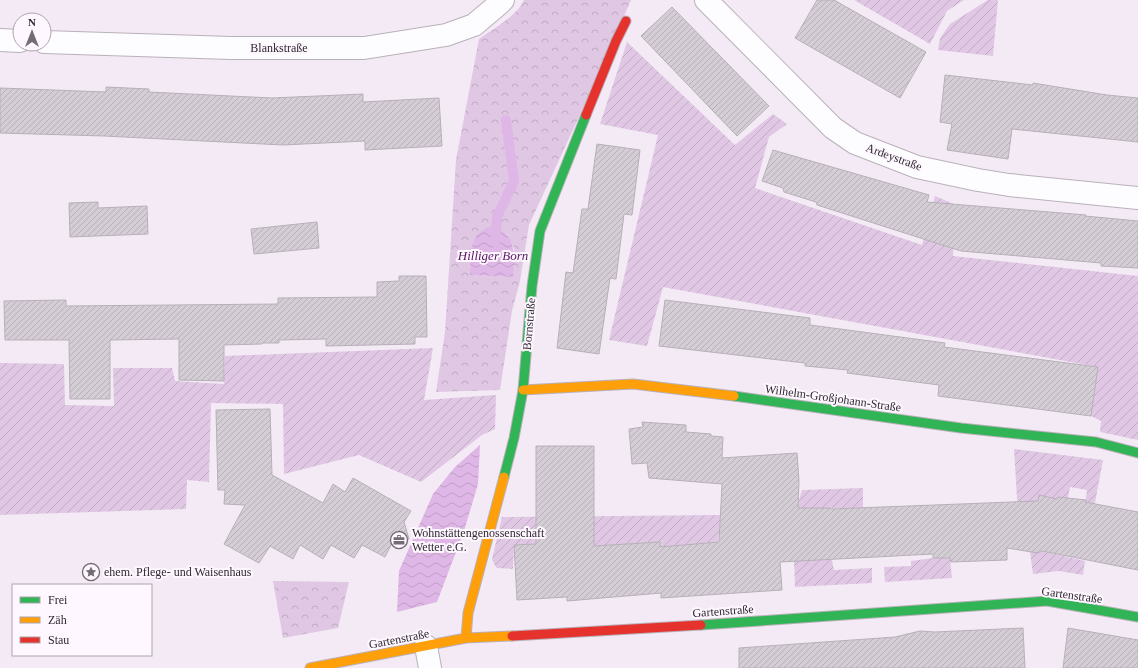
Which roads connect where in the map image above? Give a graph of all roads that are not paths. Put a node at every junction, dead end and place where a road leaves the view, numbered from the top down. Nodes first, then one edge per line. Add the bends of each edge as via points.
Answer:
1 (503, 0) edge
2 (706, 0) edge
3 (626, 21) dead end
4 (0, 40) edge
5 (12, 41) edge
6 (52, 42) edge
7 (1138, 198) edge
8 (523, 390) junction
9 (1138, 453) edge
10 (1138, 617) edge
11 (466, 638) junction
12 (426, 646) junction
13 (310, 668) edge
14 (430, 668) edge

1 - 6 street, Blankstraße via 474,25 446,35 364,48 231,48
2 - 7 street, Ardeystraße via 833,128 855,143 917,167 978,180
3 - 8 street, Bornstraße via 540,231 532,286
4 - 5 street
8 - 9 street, Wilhelm-Großjohann-Straße via 633,384 961,428 1096,442
8 - 11 street, Bornstraße via 514,438 471,602
10 - 11 street, Gartenstraße via 1047,601 633,630
11 - 12 street, Gartenstraße
12 - 13 street, Gartenstraße
12 - 14 street

